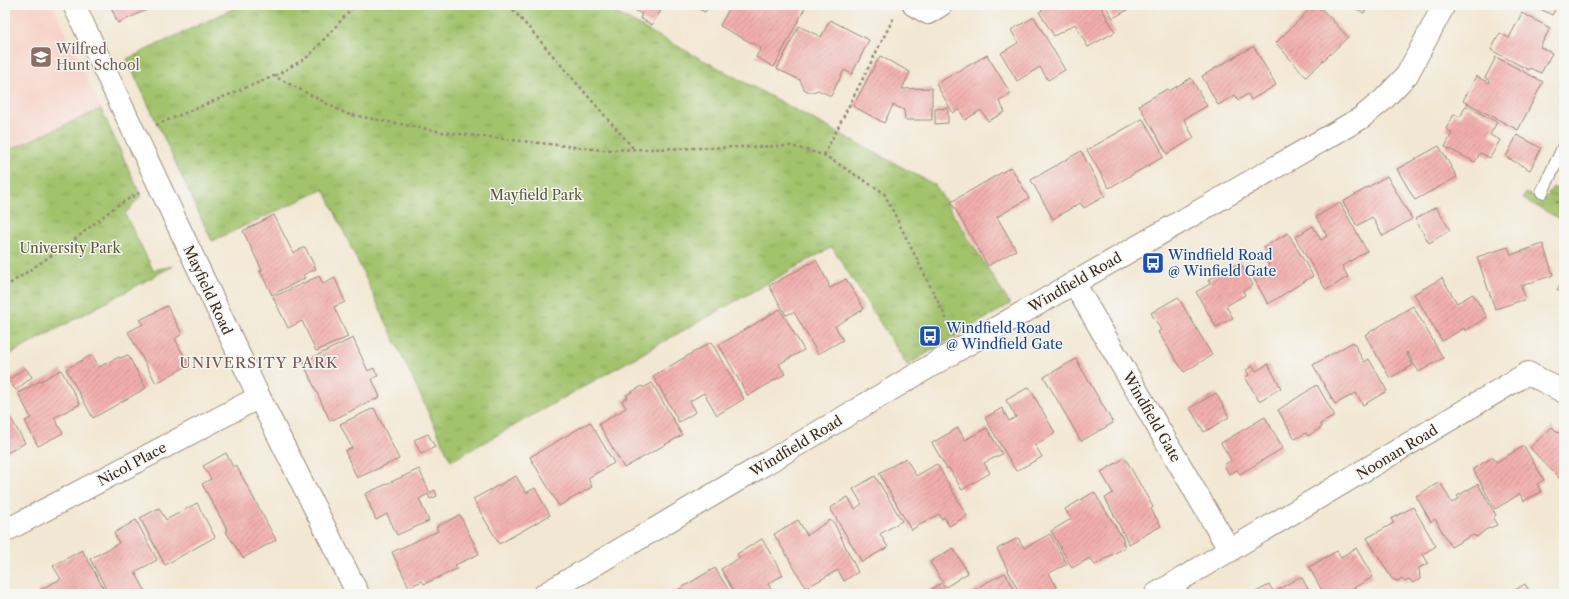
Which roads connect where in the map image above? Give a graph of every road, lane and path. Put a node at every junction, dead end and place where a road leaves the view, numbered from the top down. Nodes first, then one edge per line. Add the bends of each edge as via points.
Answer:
1 (74, 5) edge
2 (355, 5) edge
3 (509, 5) edge
4 (941, 5) edge
5 (1444, 5) edge
6 (905, 8) edge
7 (274, 76) junction
8 (135, 134) junction
9 (1564, 146) edge
10 (634, 149) junction
11 (824, 155) junction
12 (158, 182) junction
13 (1542, 192) dead end
14 (1074, 283) junction
15 (5, 286) edge
16 (961, 348) junction
17 (1564, 392) edge
18 (259, 397) junction
19 (5, 531) edge
20 (1230, 551) junction
21 (358, 594) edge
22 (545, 594) edge
23 (1156, 594) edge

1 - 8 street, Mayfield Road
2 - 7 path via 309,56
3 - 10 path
4 - 6 street via 928,12
5 - 14 street, Windfield Road via 1407,75 1383,100 1360,118
6 - 11 path
7 - 8 path
7 - 10 path via 347,114 442,132 602,150
8 - 12 street, Mayfield Road
9 - 13 lane
10 - 11 path via 791,146
11 - 16 path via 884,193
12 - 15 path via 116,206 74,240
12 - 18 street, Mayfield Road
14 - 16 street, Windfield Road
14 - 20 street, Windfield Gate
16 - 22 street, Windfield Road
17 - 20 street, Noonan Road via 1528,373
18 - 19 street, Nicol Place
18 - 21 street, Mayfield Road
20 - 23 street

